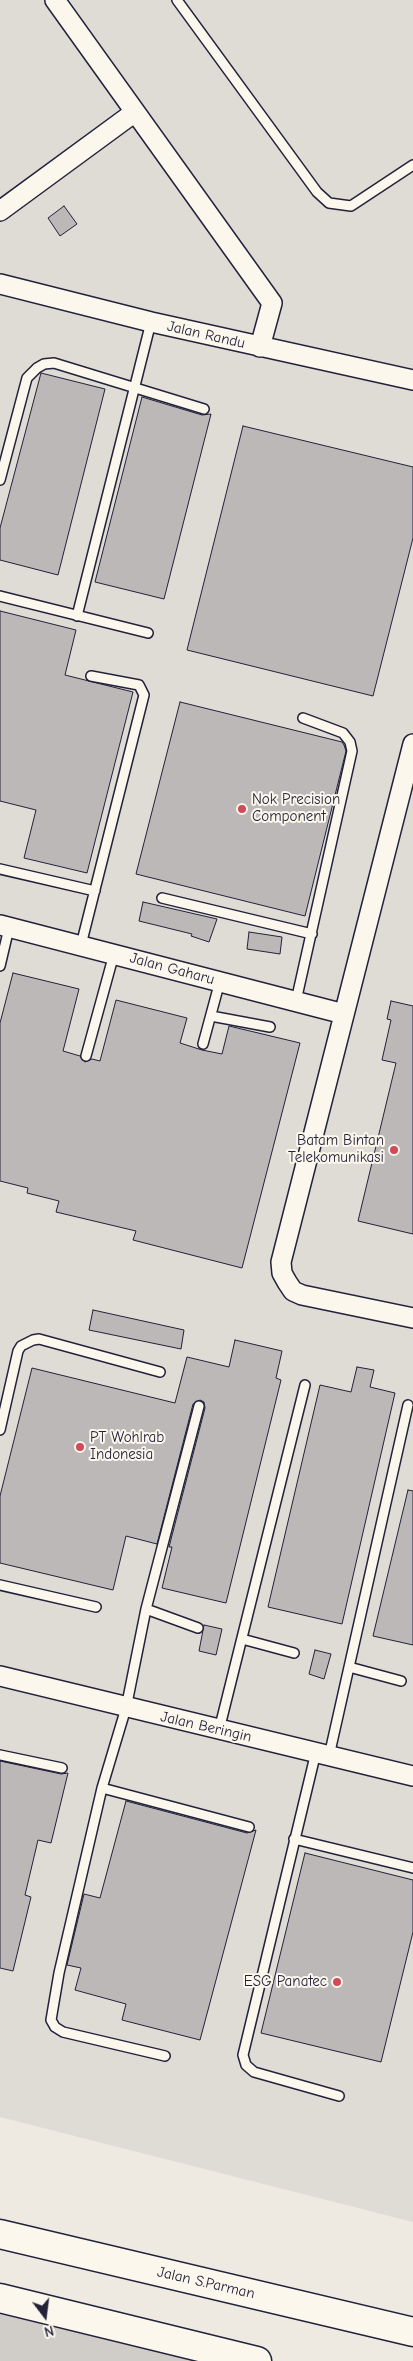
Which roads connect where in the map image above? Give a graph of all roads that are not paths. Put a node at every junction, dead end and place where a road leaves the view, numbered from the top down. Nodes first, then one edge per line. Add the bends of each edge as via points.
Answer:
1 (55, 0) edge
2 (177, 0) edge
3 (136, 112) junction
4 (413, 165) edge
5 (0, 211) edge
6 (0, 284) edge
7 (151, 322) junction
8 (260, 347) junction
9 (413, 380) edge
10 (134, 388) junction
11 (204, 409) dead end
12 (0, 480) edge
13 (0, 596) edge
14 (77, 616) junction
15 (148, 633) dead end
16 (91, 676) dead end
17 (303, 718) dead end
18 (413, 744) edge
19 (0, 869) edge
20 (95, 891) junction
21 (162, 898) dead end
22 (5, 926) edge
23 (312, 934) junction
24 (81, 945) junction
25 (114, 953) junction
26 (0, 966) edge
27 (220, 981) junction
28 (296, 1001) junction
29 (344, 1014) junction
30 (211, 1016) junction
31 (270, 1027) dead end
32 (203, 1044) dead end
33 (86, 1056) dead end
34 (413, 1318) edge
35 (160, 1372) dead end
36 (306, 1385) dead end
37 (408, 1405) dead end
38 (198, 1406) dead end
39 (0, 1430) edge
40 (0, 1585) edge
41 (96, 1607) dead end
42 (146, 1609) junction
43 (198, 1628) dead end
44 (242, 1638) junction
45 (294, 1654) dead end
46 (349, 1667) junction
47 (0, 1676) edge
48 (401, 1681) dead end
49 (126, 1708) junction
50 (219, 1730) junction
51 (322, 1754) junction
52 (0, 1755) edge
53 (62, 1768) dead end
54 (413, 1776) edge
55 (102, 1788) junction
56 (249, 1826) dead end
57 (294, 1839) junction
58 (413, 1868) edge
59 (165, 2056) dead end
60 (339, 2096) dead end
61 (0, 2234) edge
62 (0, 2298) edge
63 (413, 2332) edge
64 (257, 2361) edge

1 - 3 street
2 - 4 lane via 317,192 329,203 351,206
3 - 5 street
3 - 8 street via 272,303
6 - 7 street, Jalan Randu
7 - 8 street, Jalan Randu
7 - 10 lane
8 - 9 street, Jalan Randu
10 - 11 lane
10 - 12 lane via 54,363 37,368 27,378
10 - 14 lane
13 - 14 lane
14 - 15 lane
16 - 20 lane via 139,686 144,691
17 - 23 lane via 344,733 352,751
18 - 29 street
19 - 20 lane
20 - 24 lane
21 - 23 lane
22 - 24 street, Jalan Gaharu
22 - 26 lane
23 - 28 lane
24 - 25 street, Jalan Gaharu
25 - 27 street, Jalan Gaharu
25 - 33 lane
27 - 28 street, Jalan Gaharu
27 - 30 lane
28 - 29 street, Jalan Gaharu
29 - 34 street via 281,1262 282,1273 293,1291 302,1295
30 - 31 lane
30 - 32 lane
35 - 39 lane via 33,1340 18,1350
36 - 44 lane
37 - 46 lane
38 - 42 lane
40 - 41 lane
42 - 43 lane
42 - 49 lane
44 - 45 lane
44 - 50 lane
46 - 48 lane
46 - 51 lane
47 - 49 street, Jalan Beringin
49 - 50 street, Jalan Beringin
49 - 55 lane
50 - 51 street, Jalan Beringin
51 - 54 street, Jalan Beringin
51 - 57 lane
52 - 53 lane
55 - 56 lane
55 - 59 lane via 51,2020 63,2032
57 - 58 lane
57 - 60 lane via 244,2055 246,2065 254,2072
61 - 63 main road, Jalan S.Parman
62 - 64 main road

